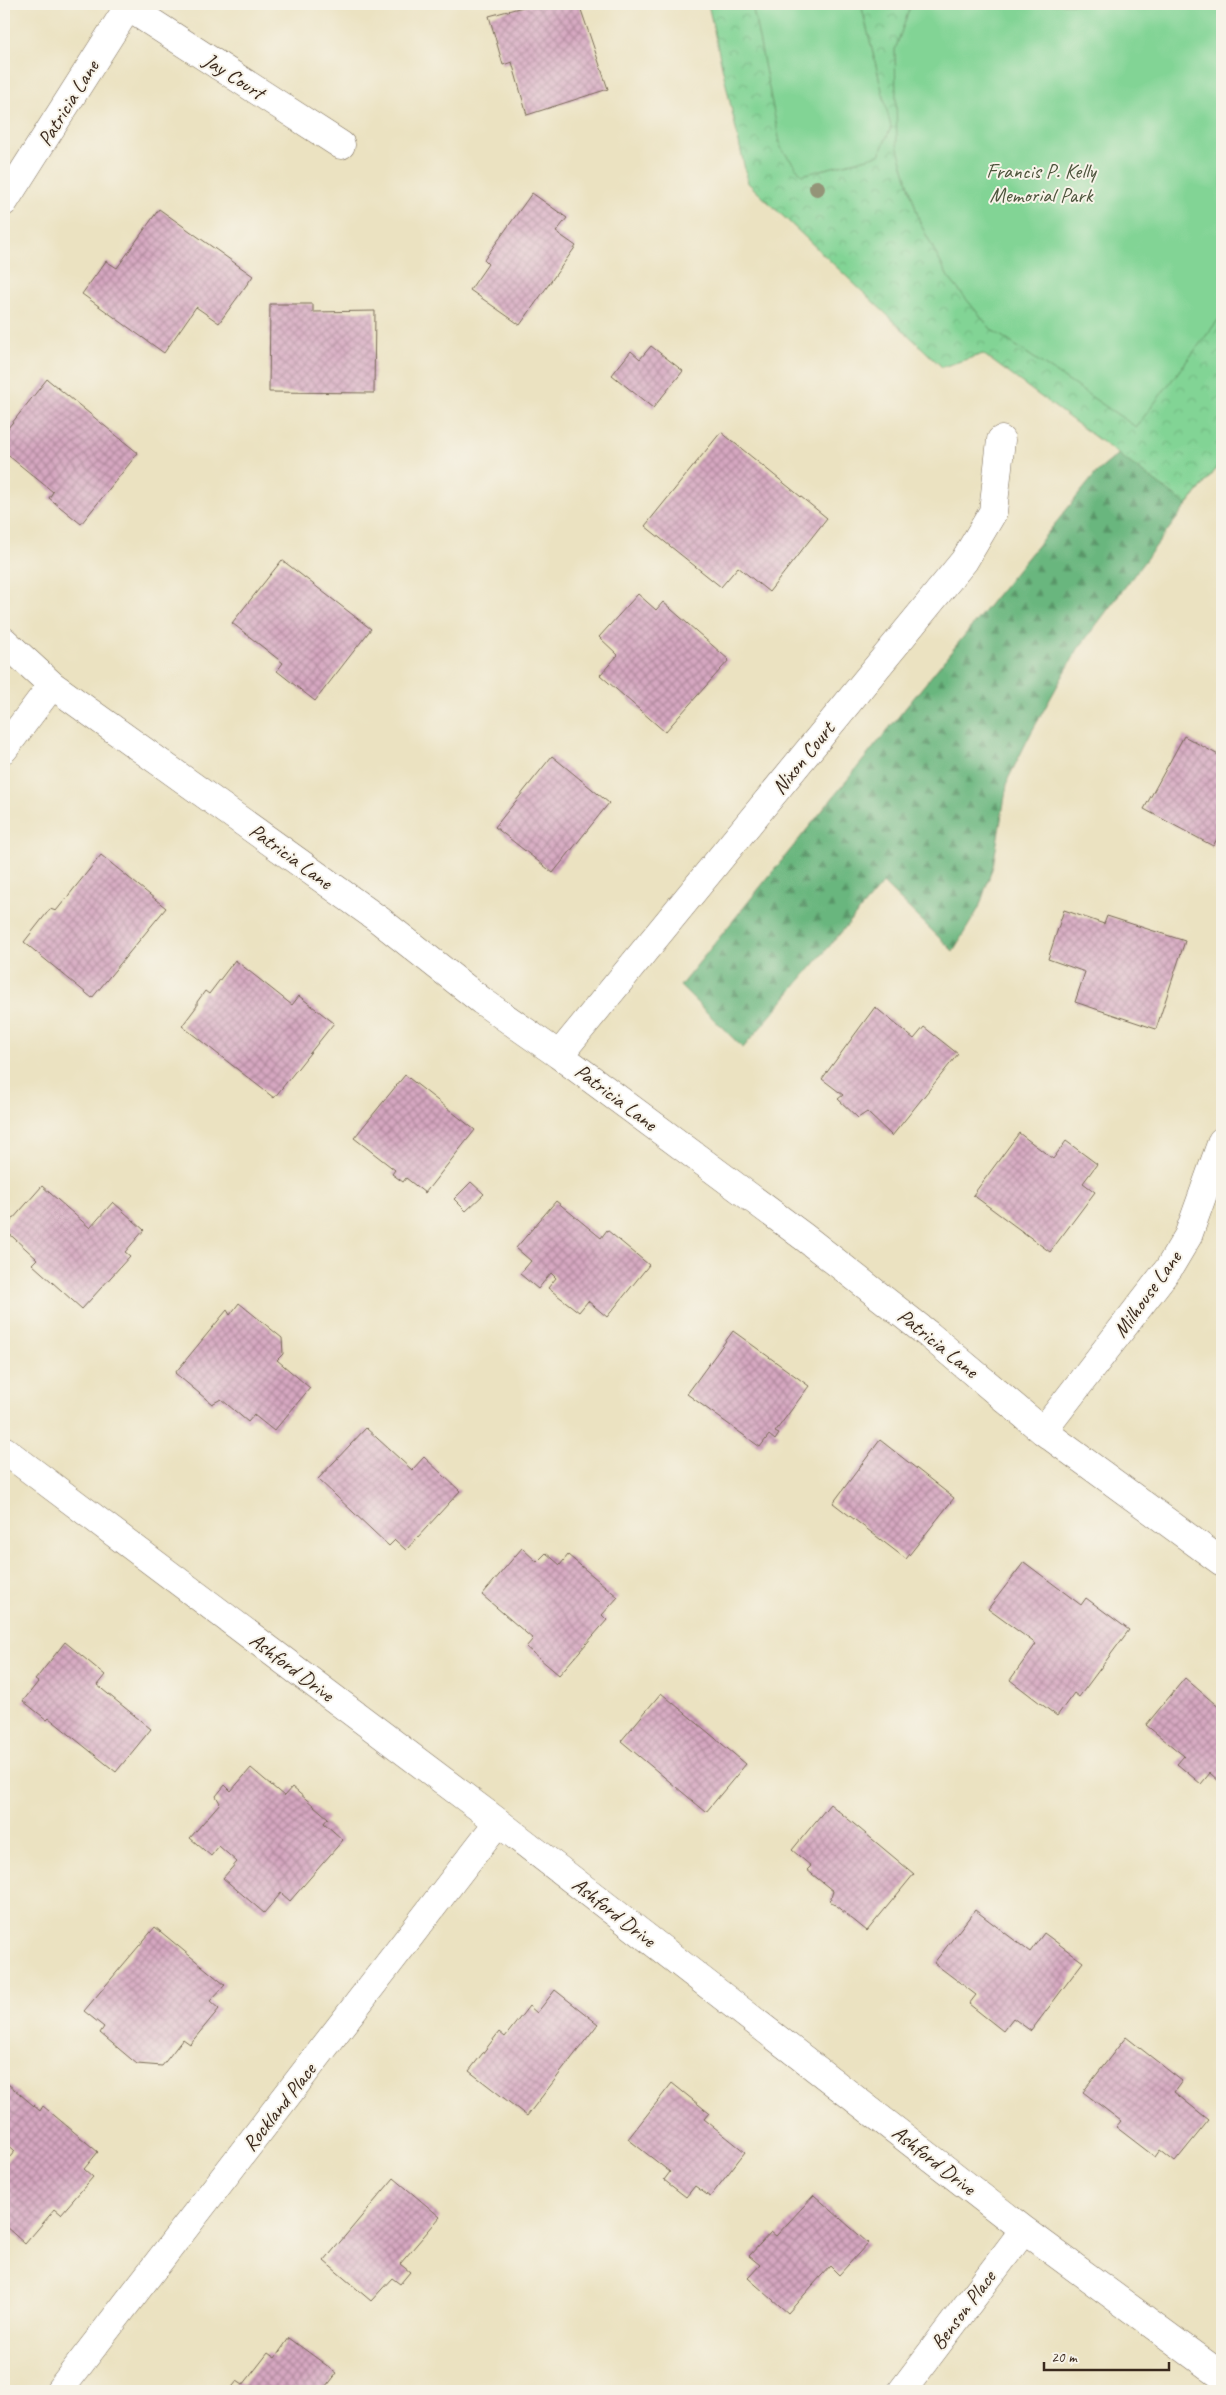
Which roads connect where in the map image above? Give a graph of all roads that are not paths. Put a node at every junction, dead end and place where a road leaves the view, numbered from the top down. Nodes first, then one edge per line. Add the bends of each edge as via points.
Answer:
1 (129, 5) edge
2 (341, 145) dead end
3 (4, 202) edge
4 (1002, 440) dead end
5 (4, 641) edge
6 (52, 684) junction
7 (4, 749) edge
8 (559, 1055) junction
9 (1222, 1141) edge
10 (1043, 1431) junction
11 (4, 1450) edge
12 (1222, 1562) edge
13 (498, 1822) junction
14 (1024, 2230) junction
15 (1222, 2376) edge
16 (60, 2391) edge
17 (902, 2391) edge

1 - 2 street, Jay Court
1 - 3 street, Patricia Lane
4 - 8 street, Nixon Court via 993,512 964,561
5 - 6 street, Patricia Lane
6 - 7 street
6 - 8 street, Patricia Lane via 378,919 482,1001
8 - 10 street, Patricia Lane via 827,1255
9 - 10 street, Milhouse Lane via 1202,1204 1169,1268
10 - 12 street, Patricia Lane
11 - 13 street, Ashford Drive
13 - 14 street, Ashford Drive
13 - 16 street, Rockland Place
14 - 15 street, Ashford Drive
14 - 17 street, Benson Place

